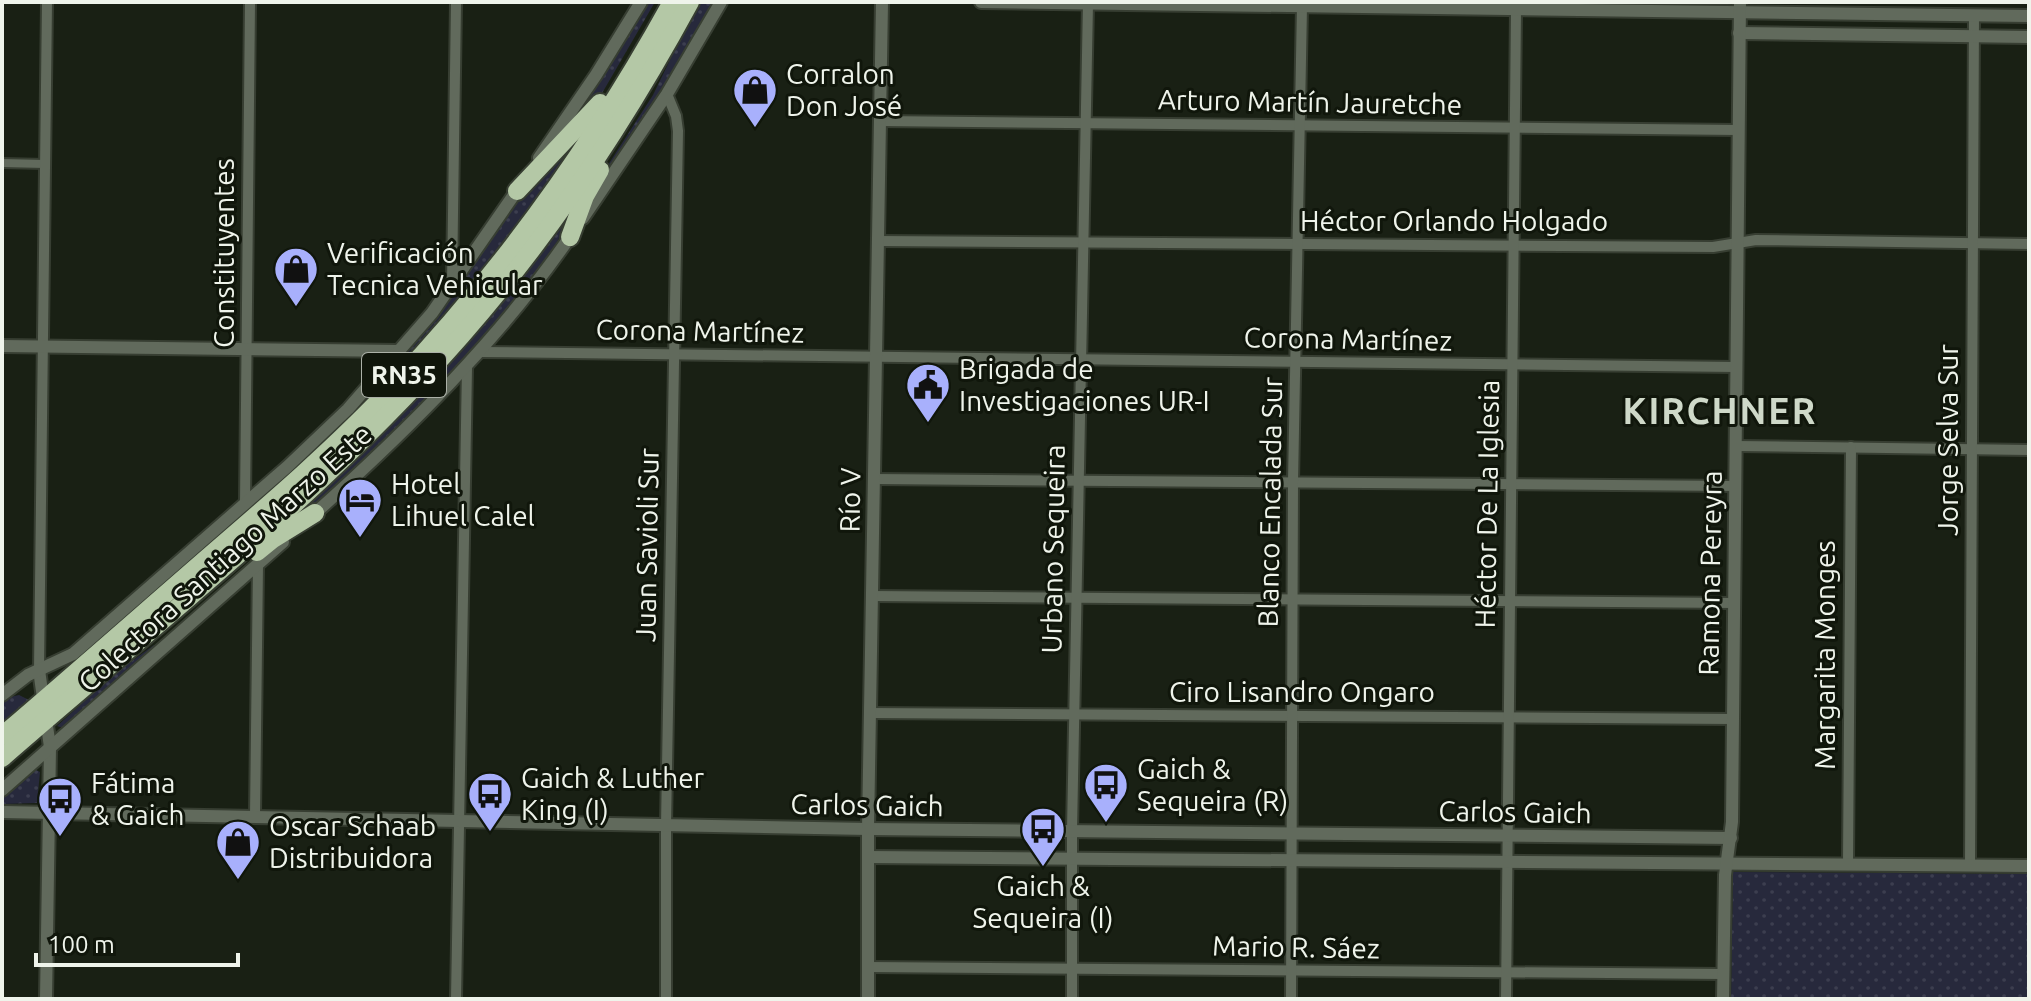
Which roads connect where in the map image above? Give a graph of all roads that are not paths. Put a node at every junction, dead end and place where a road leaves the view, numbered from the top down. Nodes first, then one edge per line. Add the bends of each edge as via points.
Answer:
1 (47, 2) edge
2 (250, 2) edge
3 (456, 2) edge
4 (641, 2) edge
5 (662, 2) edge
6 (672, 2) edge
7 (690, 2) edge
8 (721, 2) edge
9 (882, 2) edge
10 (981, 2) edge
11 (1088, 3) edge
12 (1334, 4) edge
13 (1496, 5) edge
14 (1302, 6) junction
15 (1577, 6) edge
16 (1740, 7) edge
17 (1947, 8) edge
18 (1516, 9) junction
19 (1974, 15) junction
20 (2029, 16) edge
21 (1739, 33) junction
22 (1974, 36) junction
23 (2029, 37) edge
24 (663, 52) junction
25 (667, 94) junction
26 (880, 121) junction
27 (1086, 123) junction
28 (1300, 126) junction
29 (1515, 128) junction
30 (1738, 130) junction
31 (2, 163) edge
32 (45, 164) junction
33 (517, 191) junction
34 (570, 237) junction
35 (878, 241) junction
36 (1084, 242) junction
37 (1737, 243) junction
38 (1973, 243) junction
39 (1298, 244) junction
40 (2029, 244) edge
41 (1513, 246) junction
42 (452, 284) junction
43 (2, 346) edge
44 (43, 346) junction
45 (247, 349) junction
46 (400, 351) junction
47 (480, 352) junction
48 (674, 355) junction
49 (876, 357) junction
50 (1081, 360) junction
51 (1296, 362) junction
52 (1512, 365) junction
53 (467, 367) junction
54 (1736, 367) junction
55 (1736, 446) junction
56 (1851, 447) junction
57 (1972, 449) junction
58 (2029, 450) edge
59 (874, 479) junction
60 (1079, 480) junction
61 (1293, 482) junction
62 (1511, 484) junction
63 (1735, 486) junction
64 (245, 503) junction
65 (315, 513) junction
66 (258, 564) junction
67 (872, 596) junction
68 (1076, 598) junction
69 (1293, 599) junction
70 (1510, 601) junction
71 (1734, 603) junction
72 (39, 670) junction
73 (103, 670) junction
74 (2, 695) edge
75 (46, 709) junction
76 (870, 713) junction
77 (1074, 714) junction
78 (1292, 716) junction
79 (1509, 718) junction
80 (1733, 719) junction
81 (2, 736) edge
82 (50, 747) junction
83 (2, 758) edge
84 (2, 790) edge
85 (2, 812) edge
86 (49, 812) junction
87 (255, 816) junction
88 (459, 821) junction
89 (666, 826) junction
90 (868, 829) junction
91 (1072, 831) junction
92 (1292, 833) junction
93 (1507, 835) junction
94 (1731, 838) junction
95 (868, 857) junction
96 (1073, 858) junction
97 (1292, 859) junction
98 (1507, 860) junction
99 (1727, 862) junction
100 (1848, 863) junction
101 (1970, 865) junction
102 (2029, 866) edge
103 (868, 967) junction
104 (1072, 969) junction
105 (1291, 970) junction
106 (1506, 973) junction
107 (1723, 974) junction
108 (46, 999) edge
109 (456, 999) edge
110 (666, 999) edge
111 (868, 999) edge
112 (1072, 999) edge
113 (1291, 999) edge
114 (1506, 999) edge
115 (1723, 999) edge

1 - 32 street
2 - 45 street, Constituyentes
3 - 42 street
4 - 33 street, Colectora Santiago Marzo Este
5 - 33 highway via 600,104
6 - 75 highway, RN35 via 552,193 435,340 298,479
7 - 24 highway, RN35
8 - 25 street, Colectora Santiago Marzo Este
9 - 26 street, Río V
10 - 11 street
11 - 14 street
11 - 27 street, Urbano Sequeira
12 - 13 street
12 - 14 street
13 - 18 street
14 - 28 street, Blanco Encalada Sur
15 - 16 street
15 - 18 street
16 - 17 street
16 - 21 street, Ramona Pereyra
17 - 19 street
18 - 29 street, Héctor De La Iglesia
19 - 20 street
19 - 22 street, Jorge Selva Sur
21 - 22 street
21 - 30 street, Ramona Pereyra
22 - 23 street
22 - 38 street, Jorge Selva Sur
24 - 34 highway via 647,96 591,184
24 - 73 highway, RN35 via 556,215 461,336 310,491
25 - 34 street, Colectora Santiago Marzo Este
25 - 48 street, Juan Savioli Sur via 678,131
26 - 27 street, Arturo Martín Jauretche
26 - 35 street, Río V
27 - 28 street, Arturo Martín Jauretche
27 - 36 street, Urbano Sequeira
28 - 29 street, Arturo Martín Jauretche
28 - 39 street, Blanco Encalada Sur
29 - 30 street, Arturo Martín Jauretche
29 - 41 street, Héctor De La Iglesia
30 - 37 street, Ramona Pereyra
31 - 32 street
32 - 44 street
33 - 42 street, Colectora Santiago Marzo Este
34 - 47 street, Colectora Santiago Marzo Este
35 - 36 street, Héctor Orlando Holgado
35 - 49 street, Río V
36 - 39 street, Héctor Orlando Holgado
36 - 50 street, Urbano Sequeira
37 - 38 street, Héctor Orlando Holgado
37 - 41 street, Héctor Orlando Holgado
37 - 54 street, Ramona Pereyra
38 - 40 street, Héctor Orlando Holgado
38 - 57 street, Jorge Selva Sur
39 - 41 street, Héctor Orlando Holgado
39 - 51 street, Blanco Encalada Sur
41 - 52 street, Héctor De La Iglesia
42 - 46 street, Colectora Santiago Marzo Este
43 - 44 street
44 - 45 street
44 - 72 street
45 - 46 street
45 - 64 street, Constituyentes
46 - 64 street, Colectora Santiago Marzo Este via 318,439
47 - 48 street, Corona Martínez
47 - 53 street, Colectora Santiago Marzo Este
48 - 49 street, Corona Martínez
48 - 89 street, Juan Savioli Sur
49 - 50 street, Corona Martínez
49 - 59 street, Río V
50 - 51 street, Corona Martínez
50 - 60 street, Urbano Sequeira
51 - 52 street, Corona Martínez
51 - 61 street, Blanco Encalada Sur
52 - 54 street, Corona Martínez
52 - 62 street, Héctor De La Iglesia
53 - 65 street, Colectora Santiago Marzo Este
53 - 88 street
54 - 55 street, Ramona Pereyra
55 - 56 street
55 - 63 street, Ramona Pereyra
56 - 57 street
56 - 100 street, Margarita Monges
57 - 58 street
57 - 101 street, Jorge Selva Sur
59 - 60 street
59 - 67 street, Río V
60 - 61 street
60 - 68 street, Urbano Sequeira
61 - 62 street
61 - 69 street, Blanco Encalada Sur
62 - 63 street
62 - 70 street, Héctor De La Iglesia
63 - 71 street, Ramona Pereyra
64 - 72 street, Colectora Santiago Marzo Este via 69,656
65 - 66 street, Colectora Santiago Marzo Este
65 - 73 highway via 269,542 166,630
66 - 82 street, Colectora Santiago Marzo Este
66 - 87 street
67 - 68 street
67 - 76 street, Río V
68 - 69 street
68 - 77 street, Urbano Sequeira
69 - 70 street
69 - 78 street, Blanco Encalada Sur
70 - 71 street
70 - 79 street, Héctor De La Iglesia
71 - 80 street, Ramona Pereyra
72 - 74 street, Colectora Santiago Marzo Este
72 - 75 street
73 - 75 highway, RN35
75 - 81 highway, RN35
75 - 82 street
75 - 83 highway, RN35
76 - 77 street, Ciro Lisandro Ongaro
76 - 90 street, Río V
77 - 78 street, Ciro Lisandro Ongaro
77 - 91 street, Urbano Sequeira
78 - 79 street, Ciro Lisandro Ongaro
78 - 92 street, Blanco Encalada Sur
79 - 80 street, Ciro Lisandro Ongaro
79 - 93 street, Héctor De La Iglesia
80 - 94 street, Ramona Pereyra
82 - 84 street, Colectora Santiago Marzo Este
82 - 86 street
85 - 86 street, Carlos Gaich
86 - 87 street, Carlos Gaich
86 - 108 street
87 - 88 street, Carlos Gaich
88 - 89 street, Carlos Gaich
88 - 109 street
89 - 90 street, Carlos Gaich
89 - 110 street, Juan Savioli Sur
90 - 91 street, Carlos Gaich
90 - 95 street, Río V
91 - 92 street, Carlos Gaich
91 - 96 street, Urbano Sequeira
92 - 93 street, Carlos Gaich
92 - 97 street, Blanco Encalada Sur
93 - 94 street, Carlos Gaich
93 - 98 street, Héctor De La Iglesia
94 - 99 street, Ramona Pereyra
95 - 96 street, Carlos Gaich
95 - 103 street, Río V
96 - 97 street, Carlos Gaich
96 - 104 street, Urbano Sequeira
97 - 98 street, Carlos Gaich
97 - 105 street, Blanco Encalada Sur
98 - 99 street, Carlos Gaich
98 - 106 street, Héctor De La Iglesia
99 - 100 street, Carlos Gaich
99 - 107 street, Ramona Pereyra
100 - 101 street, Carlos Gaich
101 - 102 street, Carlos Gaich
103 - 104 street, Mario R. Sáez
103 - 111 street, Río V
104 - 105 street, Mario R. Sáez
104 - 112 street, Urbano Sequeira
105 - 106 street, Mario R. Sáez
105 - 113 street, Blanco Encalada Sur
106 - 107 street, Mario R. Sáez
106 - 114 street, Héctor De La Iglesia
107 - 115 street, Ramona Pereyra

